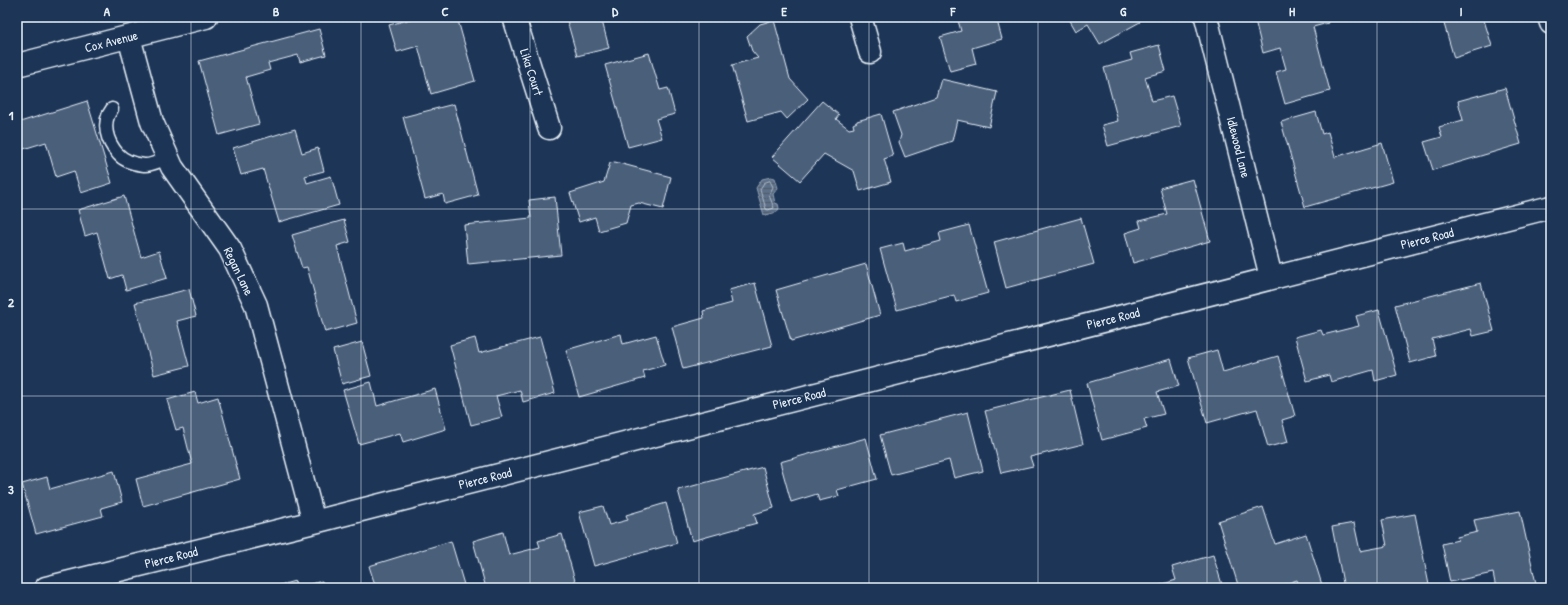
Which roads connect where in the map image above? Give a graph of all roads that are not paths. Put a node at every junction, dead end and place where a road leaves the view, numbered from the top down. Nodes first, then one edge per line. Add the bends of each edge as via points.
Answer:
1 (206, 17) edge
2 (514, 17) edge
3 (860, 17) edge
4 (1206, 17) edge
5 (1549, 17) edge
6 (1551, 23) edge
7 (129, 37) junction
8 (870, 52) dead end
9 (17, 65) edge
10 (112, 109) dead end
11 (549, 128) dead end
12 (168, 158) junction
13 (1551, 207) edge
14 (1271, 277) junction
15 (314, 522) junction
16 (46, 588) edge

1 - 7 street, Cox Avenue
2 - 11 street, Lika Court
3 - 8 street
4 - 14 street, Idlewood Lane
5 - 6 street
7 - 9 street, Cox Avenue
7 - 12 street, Regan Lane via 152,122
10 - 12 lane via 107,115 105,130 119,155 130,162 146,165
12 - 15 street, Regan Lane via 230,250 256,305
13 - 14 street, Pierce Road
14 - 15 street, Pierce Road
15 - 16 street, Pierce Road

